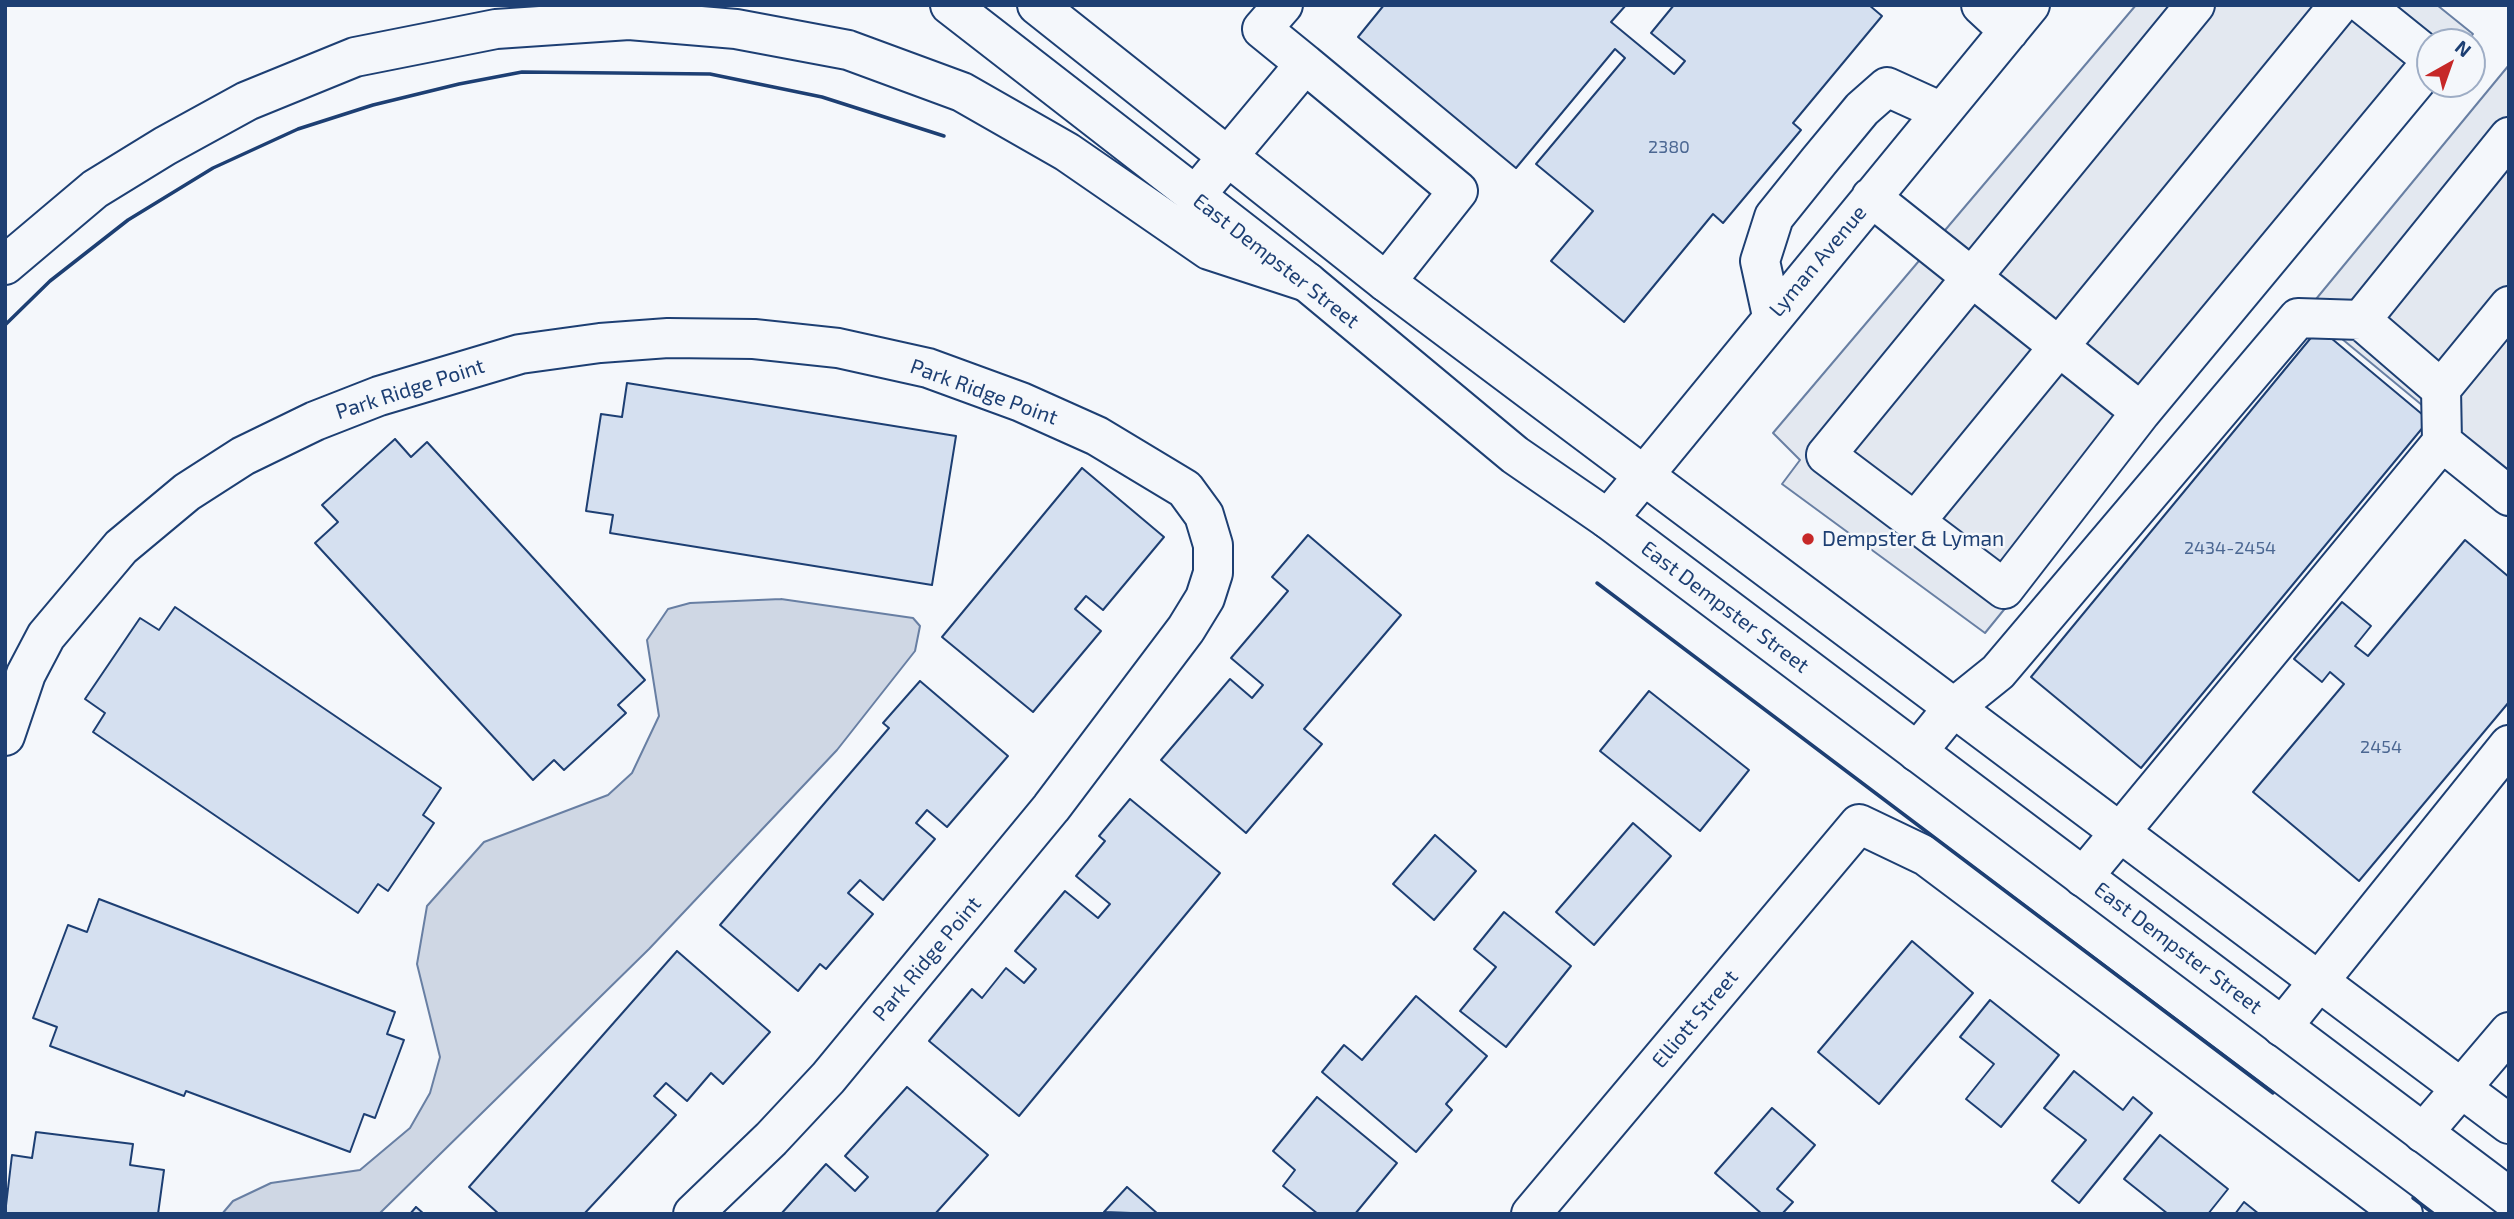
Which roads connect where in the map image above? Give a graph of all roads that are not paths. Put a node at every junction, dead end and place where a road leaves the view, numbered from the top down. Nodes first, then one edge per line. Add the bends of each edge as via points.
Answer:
1 (950, 5) edge
2 (1037, 5) edge
3 (1283, 5) edge
4 (1981, 5) edge
5 (2195, 5) edge
6 (2339, 5) edge
7 (2364, 5) edge
8 (2020, 18) edge
9 (2416, 47) edge
10 (1306, 64) junction
11 (2416, 81) edge
12 (1942, 112) junction
13 (2509, 137) edge
14 (1227, 159) junction
15 (1194, 197) junction
16 (1871, 197) junction
17 (5, 265) edge
18 (1972, 277) junction
19 (1307, 282) junction
20 (1386, 282) junction
21 (2509, 306) edge
22 (1772, 316) junction
23 (2361, 320) junction
24 (2057, 346) junction
25 (2441, 389) junction
26 (2141, 412) junction
27 (2442, 442) junction
28 (1644, 476) junction
29 (2505, 486) edge
30 (1608, 519) junction
31 (1915, 522) junction
32 (1952, 709) junction
33 (5, 736) edge
34 (2509, 745) edge
35 (1917, 752) junction
36 (2118, 832) junction
37 (2083, 877) junction
38 (2316, 981) junction
39 (2282, 1027) junction
40 (2509, 1032) edge
41 (2460, 1088) junction
42 (2509, 1124) edge
43 (2423, 1133) junction
44 (2509, 1197) edge
45 (693, 1214) edge
46 (1531, 1214) edge
47 (2403, 1214) edge

1 - 15 main road, East Dempster Street
2 - 14 main road
3 - 10 main road via 1262,29
4 - 8 main road
5 - 18 main road
6 - 24 main road
7 - 9 main road
8 - 12 main road, Lyman Avenue
10 - 14 main road
10 - 20 main road via 1458,191
11 - 26 main road
12 - 16 main road, Lyman Avenue
12 - 22 main road via 1887,88 1862,109 1774,217 1760,261
13 - 23 main road
14 - 15 main road
14 - 20 main road
15 - 19 main road, East Dempster Street
16 - 18 main road
16 - 22 main road, Lyman Avenue
17 - 19 main road via 95,189 165,145 247,101 355,57 496,29 629,20 736,29 848,50 962,92 1067,152 1209,250
18 - 24 main road
18 - 31 main road via 1826,455
19 - 30 main road, East Dempster Street via 1515,455
20 - 28 main road
21 - 25 main road
22 - 28 main road, Lyman Avenue
23 - 25 main road
23 - 32 main road via 2298,318 1998,672
24 - 26 main road
24 - 31 main road
25 - 27 main road
26 - 31 main road via 2004,589
27 - 29 main road
27 - 36 main road
28 - 30 main road, Lyman Avenue
28 - 32 main road
30 - 35 main road, East Dempster Street
32 - 35 main road
32 - 36 main road
33 - 45 main road, Park Ridge Point via 26,674 46,636 121,547 187,492 243,456 315,421 379,396 520,354 668,338 838,348 928,368 1021,402 1097,436 1185,489 1204,515 1213,545 1213,573 1205,598 1186,629 1051,808 837,1068
34 - 38 main road
35 - 37 main road, East Dempster Street
36 - 37 main road
36 - 38 main road
37 - 39 main road, East Dempster Street
38 - 39 main road
38 - 41 main road
39 - 43 main road, East Dempster Street
40 - 41 main road
41 - 42 main road
41 - 43 main road
43 - 44 main road, East Dempster Street
46 - 47 main road, Elliott Street via 1859,824 1926,856

